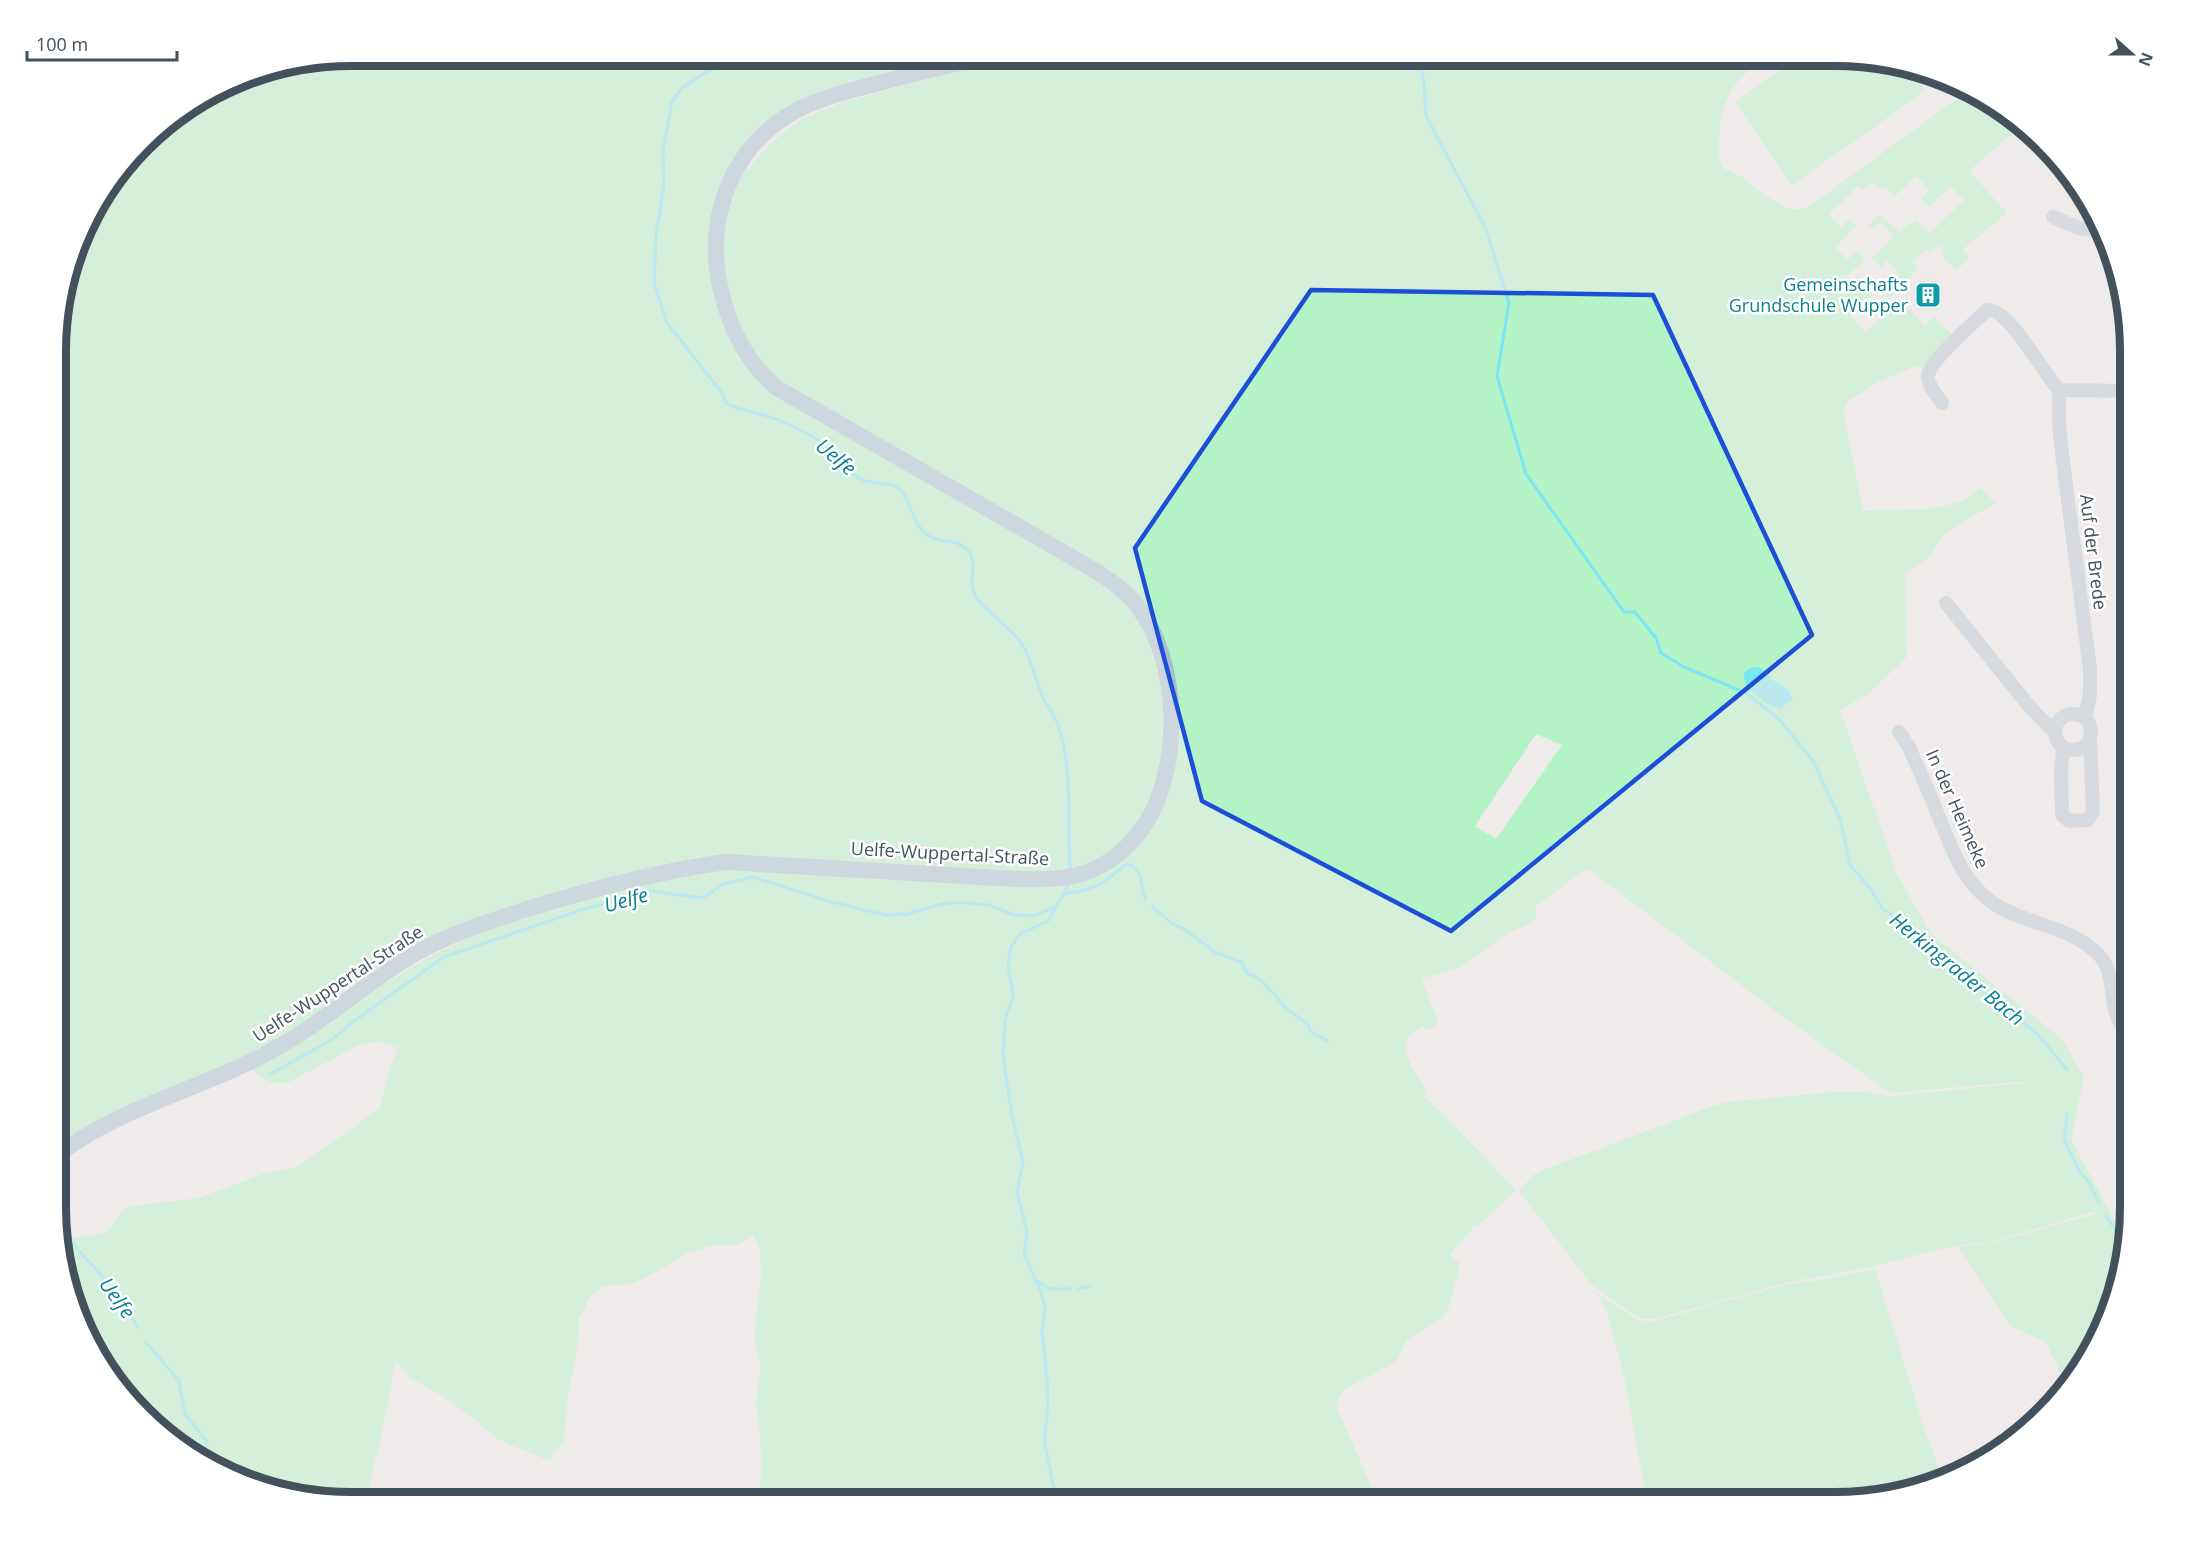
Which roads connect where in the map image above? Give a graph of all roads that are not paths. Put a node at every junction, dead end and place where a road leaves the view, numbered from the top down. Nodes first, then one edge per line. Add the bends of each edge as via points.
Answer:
1 (949, 66) edge
2 (2053, 217) dead end
3 (2093, 230) edge
4 (2059, 390) junction
5 (2120, 391) edge
6 (1942, 403) dead end
7 (1946, 603) dead end
8 (2085, 718) junction
9 (1899, 732) dead end
10 (2055, 733) junction
11 (2090, 738) junction
12 (2063, 748) junction
13 (2120, 1024) edge
14 (66, 1149) edge

1 - 14 main road, Uelfe-Wuppertal-Straße via 833,96 777,123 746,152 726,190 717,232 718,274 738,338 751,360 777,388 1079,561 1113,582 1138,607 1164,657 1171,717 1160,790 1146,823 1133,840 1102,865 1050,880 726,862 580,892 471,928 423,950 279,1047 127,1115
2 - 3 street
4 - 5 street
4 - 6 street via 2010,324 1998,311 1987,310 1928,372 1928,381
4 - 8 street, Auf der Brede via 2062,454 2090,669
7 - 10 street
8 - 10 street via 2065,716 2056,724
8 - 11 street, Auf der Brede via 2091,729
9 - 13 street, In der Heimeke via 1971,883 2001,908 2075,938 2100,956 2108,969
10 - 12 street
11 - 12 street via 2078,750
11 - 12 street, Auf der Brede via 2093,812 2088,820 2069,821 2062,815

